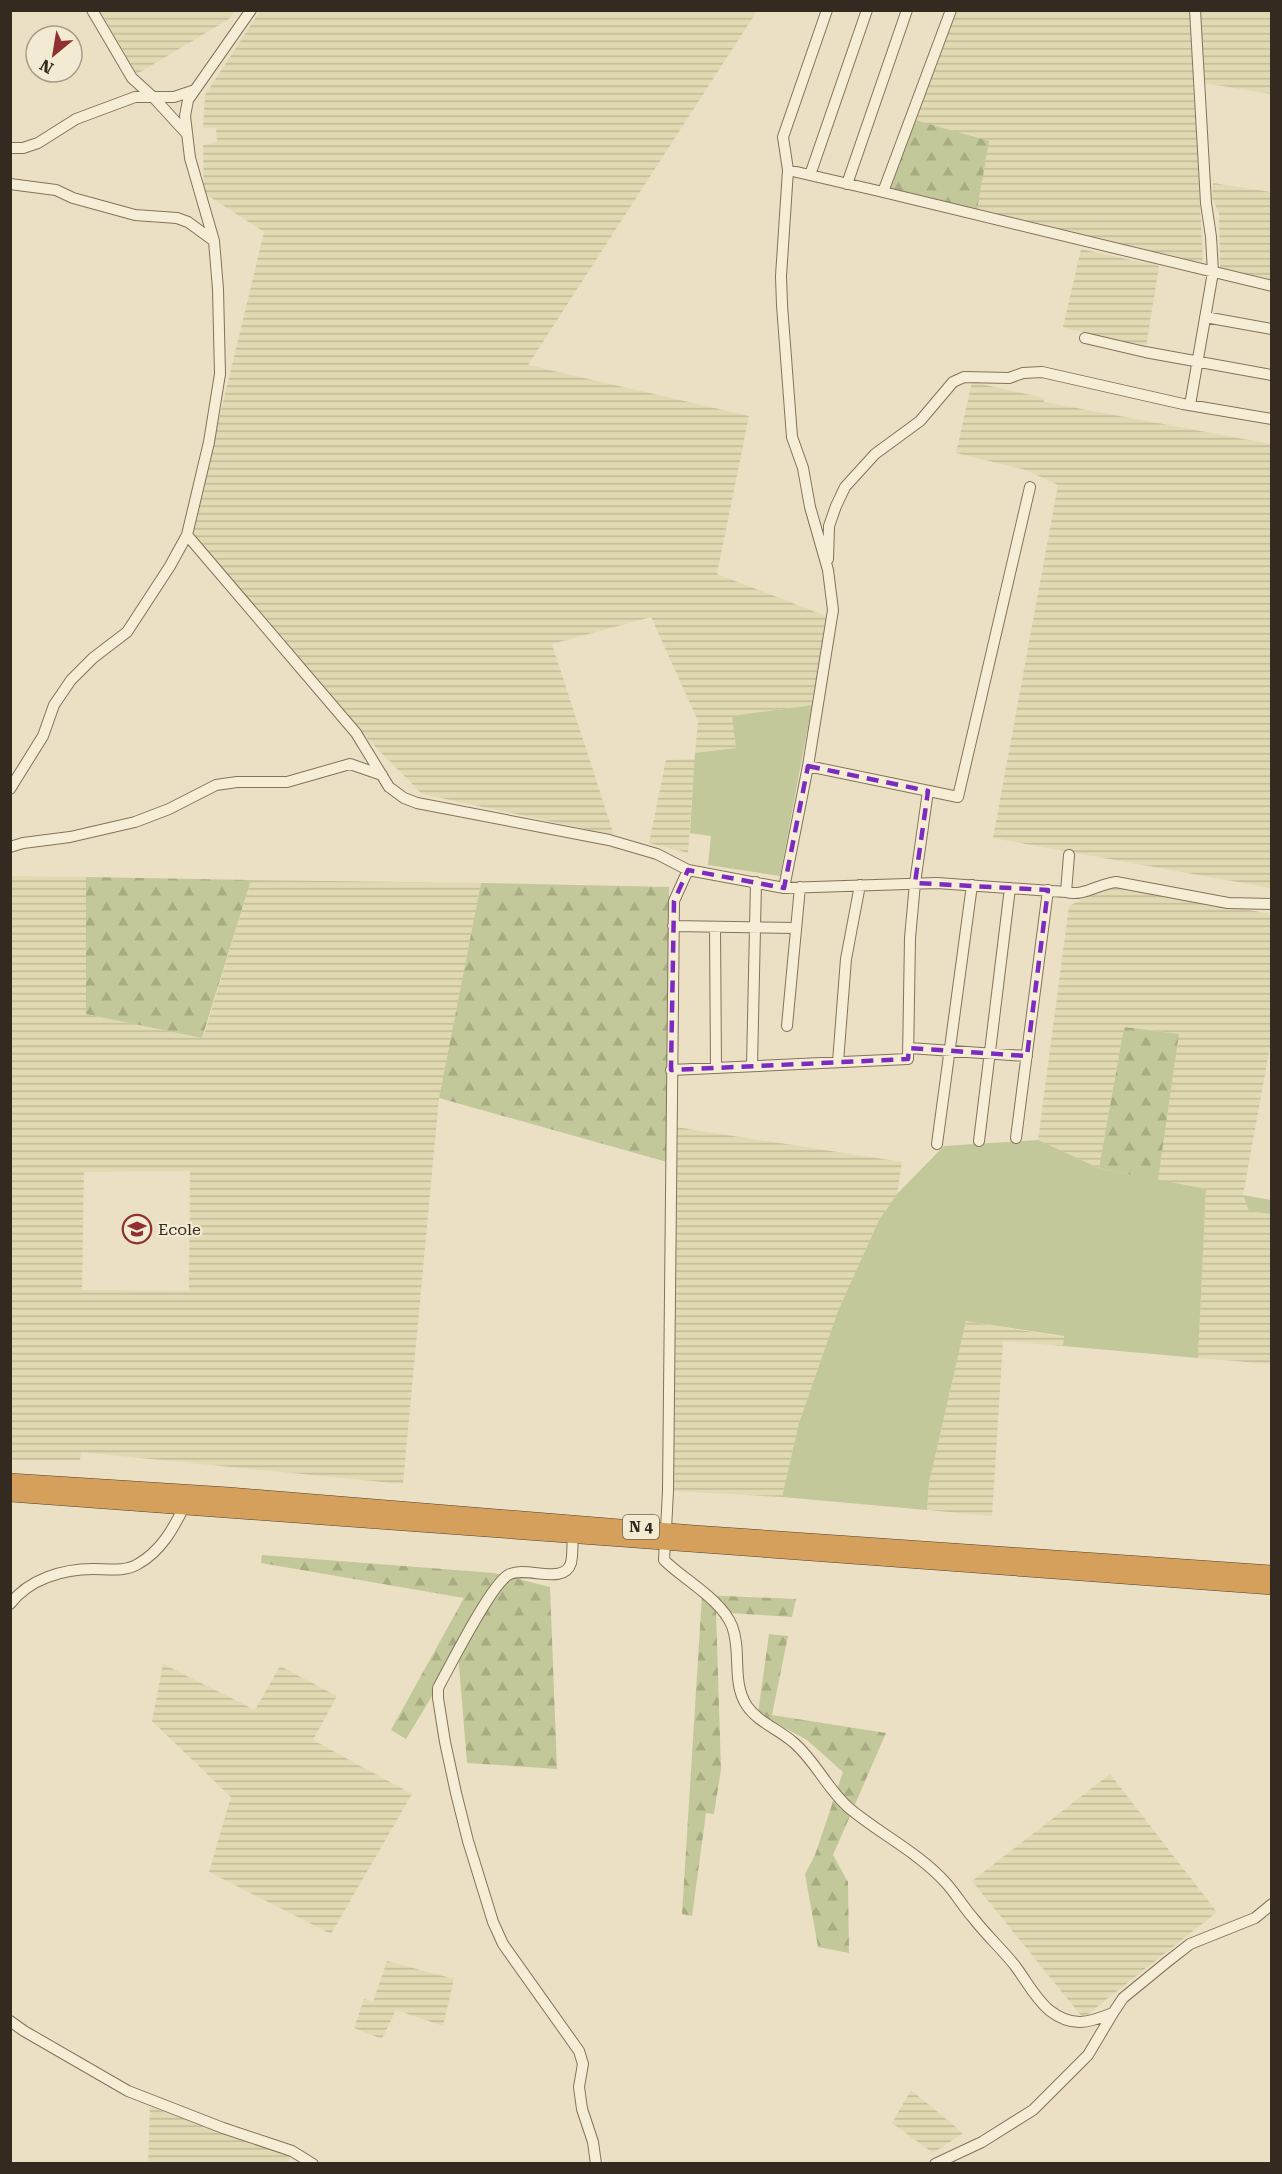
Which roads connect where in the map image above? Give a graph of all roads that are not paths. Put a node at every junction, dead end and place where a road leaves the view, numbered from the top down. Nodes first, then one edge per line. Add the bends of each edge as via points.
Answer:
1 (92, 10) edge
2 (251, 10) edge
3 (827, 10) edge
4 (867, 10) edge
5 (907, 10) edge
6 (951, 10) edge
7 (1195, 10) edge
8 (196, 90) junction
9 (154, 98) junction
10 (188, 134) junction
11 (10, 148) edge
12 (788, 171) junction
13 (810, 175) junction
14 (10, 184) edge
15 (846, 184) junction
16 (883, 192) junction
17 (214, 241) junction
18 (1213, 272) junction
19 (1272, 286) edge
20 (1205, 317) junction
21 (1272, 329) edge
22 (1086, 338) dead end
23 (1198, 362) junction
24 (1272, 375) edge
25 (1190, 405) junction
26 (1272, 419) edge
27 (1030, 487) dead end
28 (187, 535) junction
29 (828, 570) junction
30 (808, 766) junction
31 (382, 775) junction
32 (10, 789) edge
33 (928, 791) junction
34 (10, 847) edge
35 (1070, 855) dead end
36 (688, 870) junction
37 (756, 882) junction
38 (915, 883) junction
39 (860, 885) junction
40 (972, 885) junction
41 (800, 887) junction
42 (784, 888) junction
43 (1010, 888) junction
44 (1048, 890) junction
45 (1066, 892) junction
46 (1272, 904) edge
47 (673, 926) junction
48 (715, 927) junction
49 (755, 927) junction
50 (796, 928) junction
51 (787, 1026) dead end
52 (909, 1048) junction
53 (950, 1051) junction
54 (990, 1053) junction
55 (1027, 1056) junction
56 (838, 1062) junction
57 (752, 1066) junction
58 (716, 1068) junction
59 (671, 1070) junction
60 (1017, 1138) dead end
61 (979, 1141) dead end
62 (937, 1144) dead end
63 (10, 1481) edge
64 (10, 1494) edge
65 (184, 1507) junction
66 (573, 1535) junction
67 (666, 1536) junction
68 (1272, 1573) edge
69 (1272, 1587) edge
70 (10, 1604) edge
71 (1272, 1904) edge
72 (1113, 2013) junction
73 (10, 2021) edge
74 (313, 2163) edge
75 (596, 2163) edge
76 (935, 2163) edge

1 - 9 street via 132,78
2 - 8 street
3 - 12 street via 783,137
4 - 13 street
5 - 15 street
6 - 16 street
7 - 18 street
8 - 9 street
8 - 10 street via 188,100 185,116
9 - 10 street
9 - 11 street via 135,97 76,119 38,144
10 - 17 street via 190,158
12 - 13 street
12 - 29 street via 781,276 792,436
13 - 15 street
14 - 17 street via 56,190 135,215 177,218
15 - 16 street
16 - 18 street
17 - 28 street via 220,374
18 - 19 street
18 - 20 street
20 - 21 street
20 - 23 street
22 - 23 street
23 - 24 street
23 - 25 street
25 - 26 street
25 - 29 street via 1042,372 1009,378 964,377 953,382 920,421 875,454 845,487 830,526
27 - 33 street via 958,796
28 - 31 street via 356,733
28 - 32 street via 128,632 71,680
29 - 30 street via 833,610
30 - 33 street
30 - 42 street
31 - 34 street via 350,764 287,782 216,785 135,822
31 - 36 street via 389,787 417,803 609,840 657,854
33 - 38 street
35 - 45 street
36 - 37 street
36 - 47 street via 674,902
37 - 42 street
37 - 49 street
38 - 39 street
38 - 40 street
38 - 52 street
39 - 41 street
39 - 56 street via 846,959
40 - 43 street
40 - 53 street
41 - 42 street
41 - 50 street
43 - 44 street
43 - 54 street
44 - 45 street
44 - 55 street
45 - 46 street via 1075,895 1116,882 1228,903
47 - 48 street
47 - 59 street
48 - 49 street
48 - 58 street
49 - 50 street
49 - 57 street
50 - 51 street
52 - 53 street
52 - 56 street via 908,1059
53 - 54 street
53 - 62 street
54 - 55 street
54 - 61 street
55 - 60 street
56 - 57 street
57 - 58 street
58 - 59 street
59 - 67 street
63 - 67 highway, N 4 via 229,1495
64 - 65 highway, N 4
65 - 66 highway, N 4
65 - 70 street via 172,1531 137,1564 124,1569 71,1570 39,1581
66 - 67 highway, N 4
66 - 75 street via 571,1564 564,1572 556,1575 527,1571 503,1579 475,1620 438,1688 438,1698 468,1841 493,1922 503,1944 579,2051 583,2064 579,2087 582,2109
67 - 68 highway, N 4
67 - 69 highway, N 4
67 - 72 street via 664,1560 727,1616 735,1636 736,1669 747,1705 761,1720 795,1743 850,1808 921,1858 947,1884 1050,2010 1080,2024
71 - 72 street via 1255,1918 1190,1944 1123,1998
72 - 76 street via 1088,2055 1033,2110 982,2142
73 - 74 street via 128,2091 292,2151

